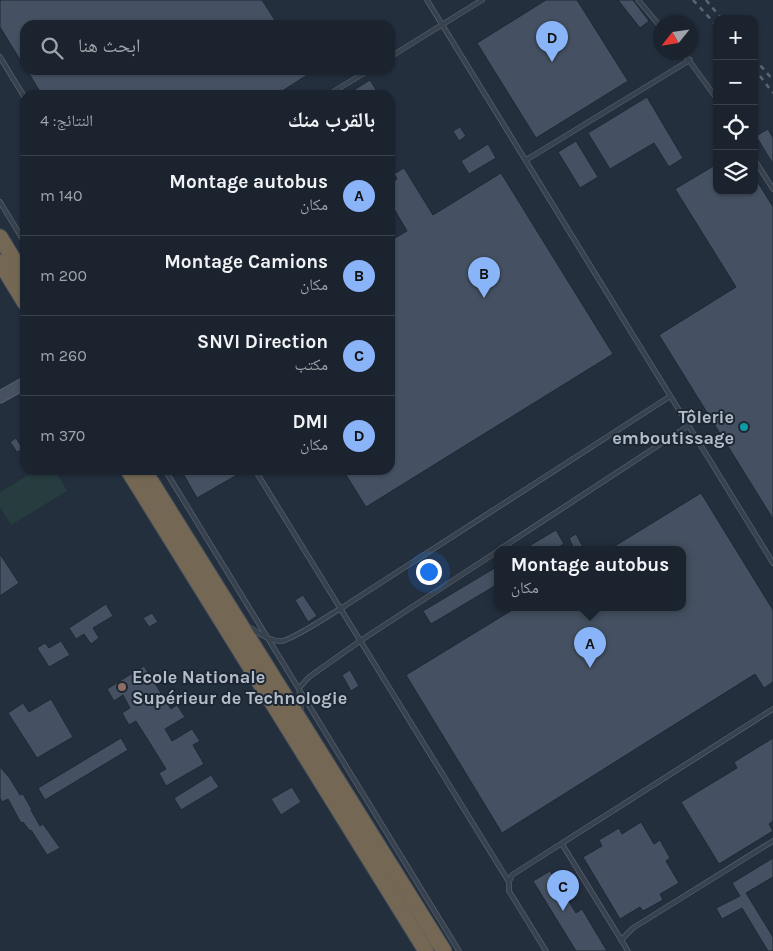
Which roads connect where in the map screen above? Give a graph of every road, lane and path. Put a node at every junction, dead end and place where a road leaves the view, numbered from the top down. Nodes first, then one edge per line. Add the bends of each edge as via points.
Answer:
1 (427, 0) edge
2 (482, 0) edge
3 (638, 0) edge
4 (653, 18) edge
5 (442, 25) junction
6 (395, 54) edge
7 (0, 58) edge
8 (690, 60) joint
9 (361, 75) edge
10 (20, 90) edge
11 (336, 90) edge
12 (713, 93) edge
13 (526, 160) junction
14 (758, 165) edge
15 (773, 189) edge
16 (0, 202) edge
17 (20, 235) edge
18 (0, 238) edge
19 (0, 262) edge
20 (20, 269) edge
21 (20, 295) edge
22 (20, 386) edge
23 (0, 397) edge
24 (669, 397) junction
25 (688, 426) junction
26 (131, 475) edge
27 (147, 475) edge
28 (168, 475) edge
29 (257, 475) edge
30 (505, 546) edge
31 (494, 553) edge
32 (773, 563) edge
33 (340, 609) junction
34 (237, 620) junction
35 (268, 638) junction
36 (360, 641) junction
37 (299, 688) junction
38 (773, 709) edge
39 (303, 724) junction
40 (773, 841) edge
41 (562, 844) junction
42 (509, 882) junction
43 (621, 940) junction
44 (426, 951) edge
45 (444, 951) edge
46 (459, 951) edge
47 (546, 951) edge
48 (628, 951) edge

1 - 5 lane
2 - 5 lane
3 - 4 lane
5 - 6 lane
5 - 13 lane
7 - 10 lane
8 - 12 lane
8 - 13 lane
9 - 11 lane
13 - 24 lane
14 - 15 lane
16 - 17 lane
18 - 20 highway
19 - 21 highway
22 - 23 street
24 - 25 lane
24 - 33 lane
25 - 30 lane
25 - 32 lane
26 - 44 highway
27 - 34 highway
28 - 35 lane
29 - 33 lane
31 - 36 lane
33 - 35 lane via 281,642
33 - 36 lane
34 - 35 lane
34 - 39 highway
35 - 37 lane
36 - 37 lane via 309,677
36 - 42 lane
37 - 39 lane
37 - 46 lane
38 - 41 lane
39 - 45 highway
40 - 43 lane via 633,928
41 - 42 lane via 512,876
41 - 43 lane
42 - 47 lane via 509,891
43 - 48 lane

